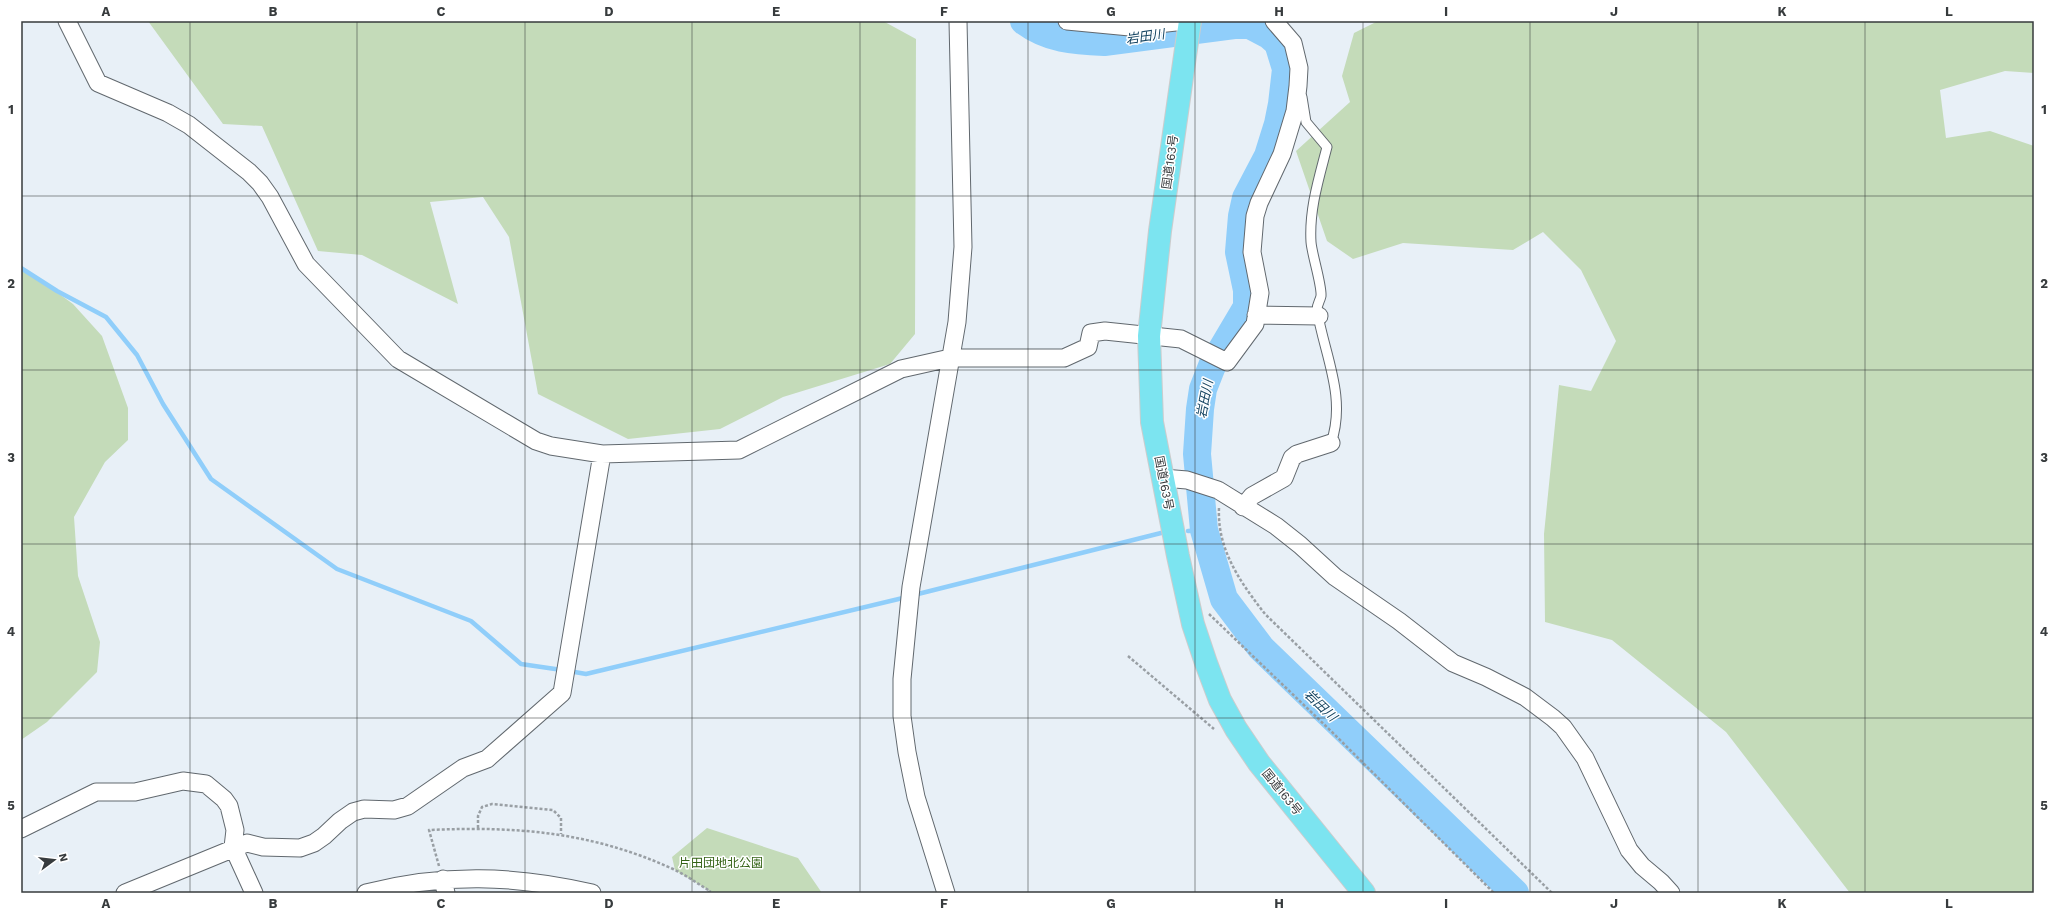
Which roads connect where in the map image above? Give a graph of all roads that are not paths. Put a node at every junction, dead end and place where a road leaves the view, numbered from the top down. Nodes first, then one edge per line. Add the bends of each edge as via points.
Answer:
1 (67, 21) edge
2 (958, 21) edge
3 (1067, 21) edge
4 (1274, 21) edge
5 (1188, 26) edge
6 (1298, 86) junction
7 (1256, 315) junction
8 (1319, 316) junction
9 (1149, 336) junction
10 (950, 358) junction
11 (1331, 443) joint
12 (602, 454) junction
13 (1163, 478) junction
14 (1243, 507) junction
15 (21, 829) edge
16 (234, 847) junction
17 (444, 886) edge
18 (124, 893) edge
19 (254, 893) edge
20 (366, 893) edge
21 (592, 893) edge
22 (946, 893) edge
23 (1364, 893) edge
24 (1671, 893) edge

1 - 12 street via 98,83 190,125 260,183 306,264 398,359 536,441 551,446
2 - 10 street via 963,247 957,322
3 - 5 street via 1130,27
4 - 6 street via 1293,44 1299,68
5 - 9 highway, 国道163号 via 1160,231
6 - 7 street via 1295,111 1282,154 1255,216 1252,252 1260,293
6 - 8 lane via 1306,122 1327,147 1312,202 1311,242 1321,296 1317,307
7 - 8 street
7 - 9 street via 1254,324 1227,362 1181,339
8 - 11 lane via 1337,399 1335,432
9 - 10 street via 1106,331 1091,333 1088,347 1064,358
9 - 13 highway, 国道163号 via 1152,422
10 - 12 street via 901,369 739,450
10 - 22 street via 911,587 902,679 902,716 906,752 916,797
11 - 14 street via 1297,454 1292,458 1284,478 1252,496
12 - 16 street via 562,693 553,703 487,759 463,768 408,806 394,810 364,809 353,812 324,836 300,848 263,847 247,842
13 - 14 street via 1187,480 1219,491
13 - 23 highway, 国道163号 via 1190,610 1220,700 1259,763
14 - 24 street via 1276,526 1335,576 1399,621 1452,663 1525,697 1563,727 1585,758 1629,850
15 - 16 street via 96,792 135,792 183,781 194,781 206,784 224,798 235,830
16 - 18 street
16 - 19 street
17 - 20 street via 393,886
17 - 21 street via 489,878

